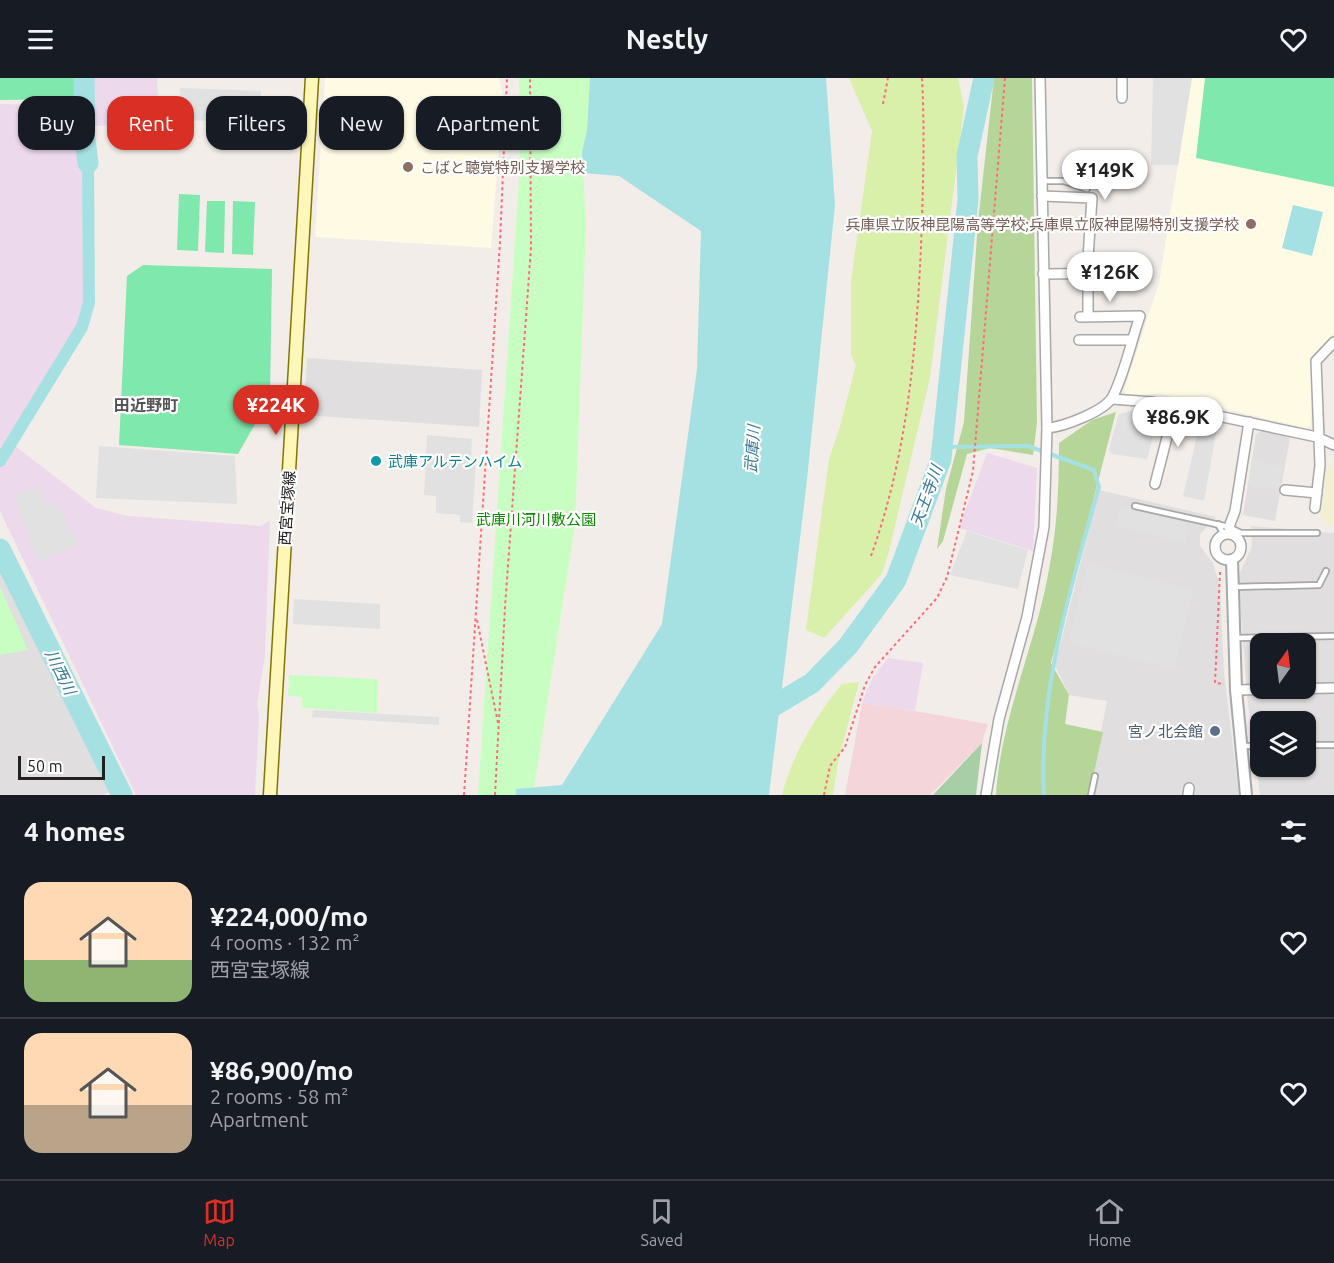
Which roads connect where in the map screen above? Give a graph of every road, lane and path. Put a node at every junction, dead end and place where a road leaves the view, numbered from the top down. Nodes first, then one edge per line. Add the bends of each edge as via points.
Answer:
1 (312, 78) edge
2 (507, 78) edge
3 (530, 78) edge
4 (888, 78) edge
5 (922, 78) edge
6 (1005, 78) edge
7 (1040, 78) edge
8 (1122, 78) edge
9 (1122, 98) dead end
10 (883, 104) dead end
11 (1042, 181) junction
12 (1087, 189) dead end
13 (1042, 196) junction
14 (1088, 273) junction
15 (1132, 273) dead end
16 (1043, 274) junction
17 (1078, 340) dead end
18 (1131, 340) junction
19 (1334, 342) edge
20 (1113, 399) junction
21 (1175, 406) junction
22 (1249, 423) junction
23 (1047, 428) junction
24 (1317, 437) junction
25 (1334, 445) edge
26 (1155, 484) dead end
27 (1285, 490) dead end
28 (1317, 493) junction
29 (1135, 506) dead end
30 (1315, 507) dead end
31 (1218, 524) junction
32 (1227, 531) junction
33 (1317, 533) dead end
34 (871, 556) dead end
35 (1226, 559) junction
36 (1326, 571) dead end
37 (1233, 587) junction
38 (476, 616) junction
39 (1334, 636) edge
40 (1234, 638) junction
41 (1236, 687) junction
42 (1334, 688) edge
43 (500, 728) junction
44 (1316, 745) edge
45 (1334, 745) edge
46 (1241, 746) junction
47 (1250, 746) edge
48 (1095, 776) dead end
49 (270, 795) edge
50 (464, 795) edge
51 (495, 795) edge
52 (824, 795) edge
53 (986, 795) edge
54 (1091, 795) edge
55 (1246, 795) edge

1 - 49 main road, 西宮宝塚線
2 - 38 path
3 - 43 path via 531,248
4 - 10 path
5 - 34 path via 925,135 917,338 902,448
6 - 52 path via 973,471 947,577 937,598 881,660 865,685 845,747 830,766
7 - 11 street
8 - 9 street
11 - 12 lane via 1064,181
11 - 13 street
13 - 14 street via 1092,198 1084,250
13 - 16 street
14 - 15 street
14 - 16 street
14 - 18 street via 1084,316 1140,316
16 - 23 street
17 - 18 street
18 - 20 street
19 - 24 street via 1316,362
20 - 21 street
20 - 23 street via 1070,423
21 - 22 street
21 - 26 street
22 - 24 street
22 - 32 street via 1235,511
23 - 53 street via 1044,527
24 - 25 street
24 - 28 street
27 - 28 street
28 - 30 street
29 - 31 lane
31 - 32 lane
31 - 32 lane
32 - 33 lane
32 - 35 street via 1215,547
32 - 35 street via 1241,543 1241,552
35 - 37 street
35 - 41 path via 1215,683
36 - 37 lane via 1319,585
37 - 40 street
38 - 43 path
38 - 50 path
39 - 40 lane
40 - 41 street
41 - 42 street
41 - 46 street
43 - 51 path
44 - 45 lane
46 - 47 lane
46 - 55 street
48 - 54 lane

